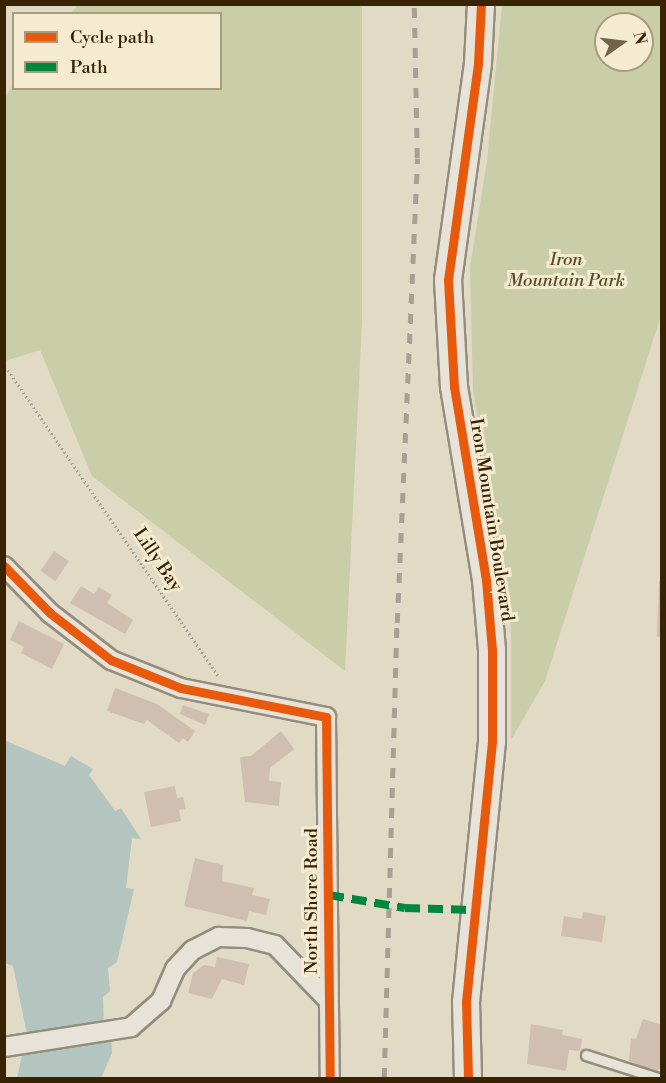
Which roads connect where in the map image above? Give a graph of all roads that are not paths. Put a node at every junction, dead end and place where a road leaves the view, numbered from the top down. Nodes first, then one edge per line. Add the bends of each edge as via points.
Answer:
1 (481, 4) edge
2 (4, 566) edge
3 (328, 1000) junction
4 (9, 1046) edge
5 (586, 1055) dead end
6 (330, 1078) edge
7 (468, 1078) edge
8 (658, 1078) edge

1 - 7 street, Iron Mountain Boulevard via 478,63 456,202 448,288 454,387 484,561 492,650 492,741 466,1002
2 - 3 street, North Shore Road via 50,613 111,660 181,688 317,712 326,717
3 - 4 street via 275,945 219,937 193,950 175,969 161,1001 131,1027
3 - 6 street, North Shore Road
5 - 8 lane

